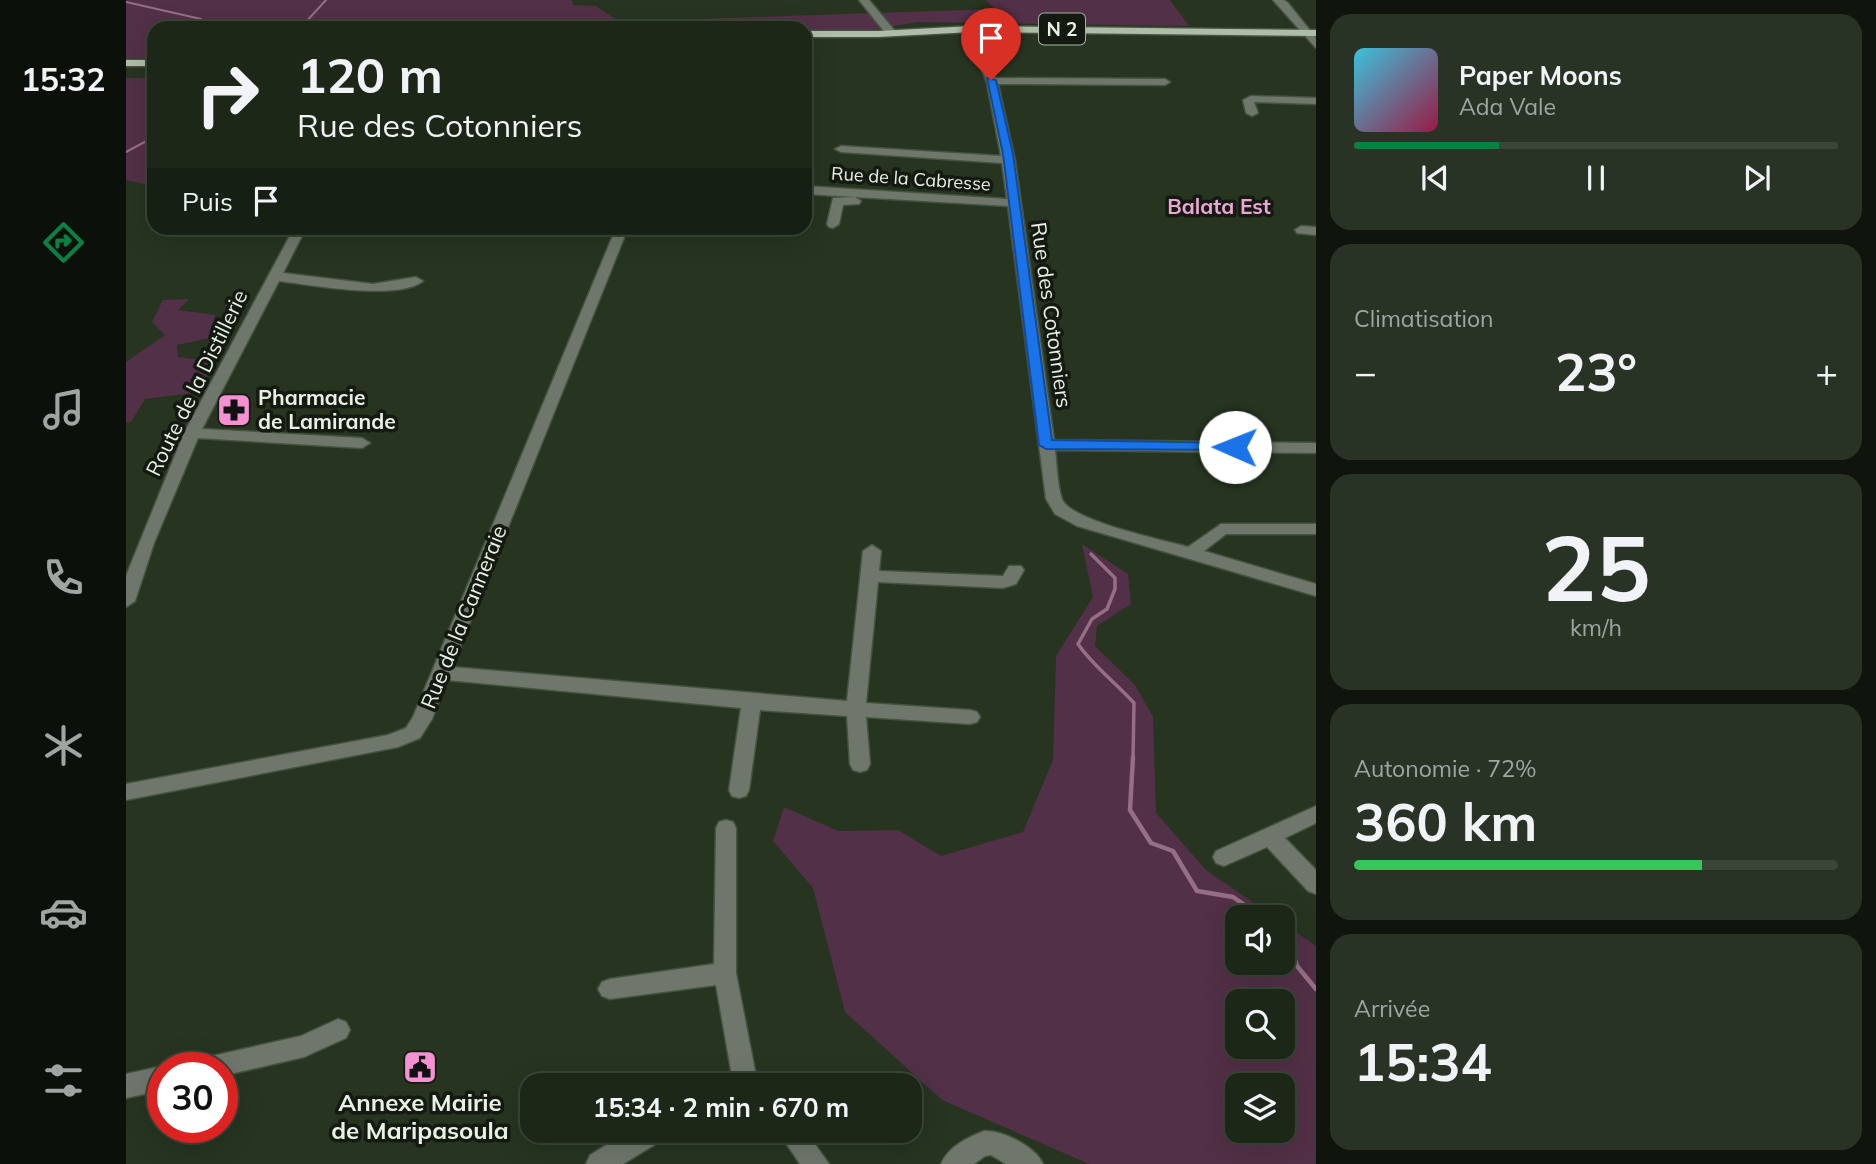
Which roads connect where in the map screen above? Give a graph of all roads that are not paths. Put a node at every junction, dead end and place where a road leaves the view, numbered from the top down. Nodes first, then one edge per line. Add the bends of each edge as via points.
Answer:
1 (864, 0) edge
2 (1278, 0) edge
3 (972, 29) junction
4 (891, 33) junction
5 (1311, 33) edge
6 (812, 34) edge
7 (1316, 45) edge
8 (126, 62) edge
9 (147, 63) edge
10 (991, 80) junction
11 (1165, 82) dead end
12 (1279, 85) dead end
13 (1310, 87) dead end
14 (1285, 100) junction
15 (1316, 100) edge
16 (1252, 113) dead end
17 (841, 149) dead end
18 (1009, 160) junction
19 (812, 191) edge
20 (1014, 207) junction
21 (833, 224) dead end
22 (1301, 230) dead end
23 (1316, 230) edge
24 (296, 235) edge
25 (619, 235) edge
26 (273, 276) junction
27 (416, 281) dead end
28 (192, 433) junction
29 (362, 443) dead end
30 (1046, 445) junction
31 (1316, 448) edge
32 (1316, 529) edge
33 (872, 551) dead end
34 (1191, 553) junction
35 (1015, 570) dead end
36 (869, 576) junction
37 (1316, 590) edge
38 (126, 601) edge
39 (441, 673) junction
40 (751, 702) junction
41 (856, 710) junction
42 (970, 717) dead end
43 (860, 764) dead end
44 (739, 790) dead end
45 (126, 792) edge
46 (1316, 814) edge
47 (726, 828) dead end
48 (1270, 836) junction
49 (1224, 857) dead end
50 (1316, 885) edge
51 (725, 972) junction
52 (610, 989) dead end
53 (338, 1030) dead end
54 (238, 1061) edge
55 (741, 1073) edge
56 (147, 1081) edge
57 (126, 1086) edge
58 (634, 1143) edge
59 (799, 1143) edge
60 (599, 1164) edge
61 (816, 1164) edge
62 (954, 1164) edge
63 (1030, 1164) edge

1 - 4 street
2 - 5 street
3 - 4 main road, N 2
3 - 5 main road, N 2
3 - 10 street, Rue des Cotonniers
4 - 6 main road, N 2
5 - 7 street
8 - 9 main road
10 - 11 street
10 - 18 street, Rue des Cotonniers
12 - 14 street
13 - 15 street
14 - 15 street
14 - 16 street via 1248,100
17 - 18 street
18 - 20 street, Rue des Cotonniers
19 - 20 street, Rue de la Cabresse
20 - 21 street via 842,200 835,204
20 - 30 street, Rue des Cotonniers
22 - 23 street
24 - 26 street, Route de la Distillerie
25 - 39 street, Rue de la Canneraie
26 - 27 street via 373,288
26 - 28 street, Route de la Distillerie
28 - 29 street
28 - 38 street, Route de la Distillerie
30 - 31 street
30 - 34 street, Rue des Cotonniers via 1054,499 1061,510 1083,522
32 - 34 street via 1221,529
33 - 36 street
34 - 37 street, Rue des Cotonniers
35 - 36 street via 1010,580 1003,582
36 - 41 street
39 - 40 street
39 - 45 street, Rue de la Canneraie via 413,733 391,742
40 - 41 street
40 - 44 street
41 - 42 street
41 - 43 street
46 - 48 street
47 - 51 street
48 - 49 street
48 - 50 street
51 - 52 street
51 - 55 street
53 - 54 street via 304,1046
56 - 57 street
58 - 60 street
59 - 61 street
62 - 63 street via 985,1141

